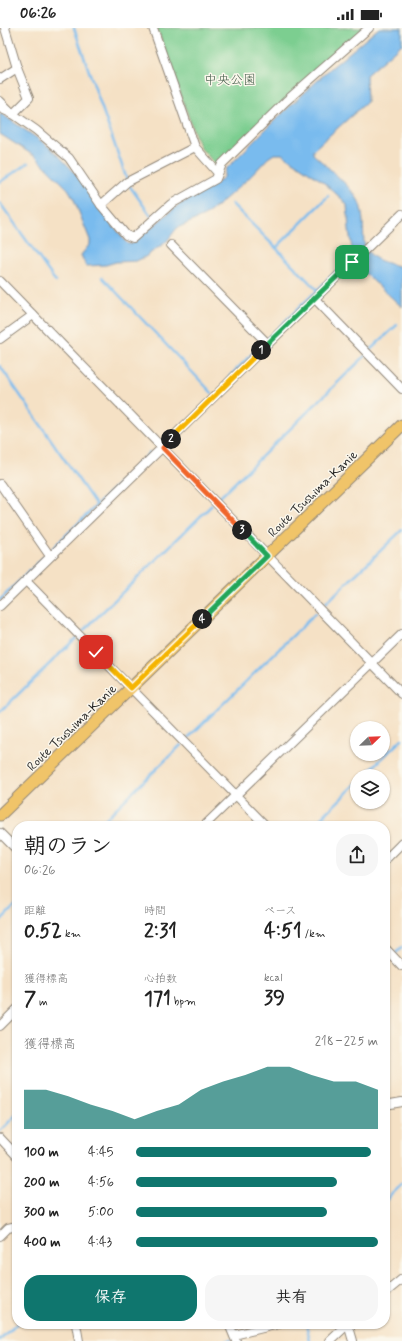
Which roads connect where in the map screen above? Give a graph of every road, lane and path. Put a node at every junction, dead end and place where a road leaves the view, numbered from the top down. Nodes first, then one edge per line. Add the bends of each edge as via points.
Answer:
1 (5, 28) edge
2 (154, 28) edge
3 (369, 28) edge
4 (17, 68) junction
5 (0, 79) edge
6 (0, 101) edge
7 (0, 108) edge
8 (13, 114) junction
9 (195, 147) junction
10 (218, 173) junction
11 (101, 205) junction
12 (402, 214) edge
13 (171, 245) dead end
14 (0, 282) edge
15 (315, 299) junction
16 (33, 315) junction
17 (0, 339) edge
18 (268, 344) junction
19 (402, 389) edge
20 (402, 425) edge
21 (163, 448) junction
22 (0, 484) edge
23 (49, 554) junction
24 (267, 556) junction
25 (26, 581) junction
26 (0, 606) edge
27 (402, 634) edge
28 (372, 663) junction
29 (131, 688) junction
30 (402, 694) edge
31 (236, 795) junction
32 (0, 815) edge
33 (209, 821) edge
34 (261, 821) edge
35 (0, 833) edge
36 (402, 843) edge
37 (12, 845) edge
38 (390, 855) edge
39 (390, 953) edge
40 (402, 966) edge
41 (12, 1014) edge
42 (0, 1026) edge
43 (402, 1102) edge
44 (390, 1104) edge
45 (0, 1138) edge
46 (12, 1151) edge
47 (12, 1227) edge
48 (0, 1236) edge
49 (402, 1279) edge
50 (390, 1289) edge
51 (77, 1329) edge
52 (263, 1329) edge
53 (343, 1329) edge
54 (349, 1329) edge
55 (235, 1338) edge
56 (79, 1341) edge
57 (330, 1341) edge
58 (353, 1341) edge

1 - 4 street
2 - 9 street
3 - 10 street via 286,101 222,164
4 - 5 street
4 - 8 street via 29,98
6 - 8 street
7 - 8 street
8 - 11 street via 69,158
9 - 10 street
9 - 11 street via 127,182
10 - 11 street via 216,179 171,204 132,238 126,235
12 - 15 street
13 - 18 street
14 - 16 street
15 - 18 street
15 - 19 street
16 - 17 street
16 - 21 street
18 - 21 street
20 - 24 main road, Route Tsushima-Kanie
21 - 23 street
21 - 24 street
22 - 23 street
23 - 25 street
24 - 28 street
24 - 29 main road, Route Tsushima-Kanie
25 - 26 street
25 - 29 street
27 - 28 street
28 - 30 street
28 - 31 street
29 - 31 street
29 - 32 main road, Route Tsushima-Kanie
31 - 33 street
31 - 34 street
35 - 37 street
36 - 38 street
39 - 40 street
41 - 42 street
43 - 44 street
45 - 46 street
47 - 48 street
49 - 50 street
51 - 56 street
52 - 55 street
53 - 57 street
54 - 58 street

